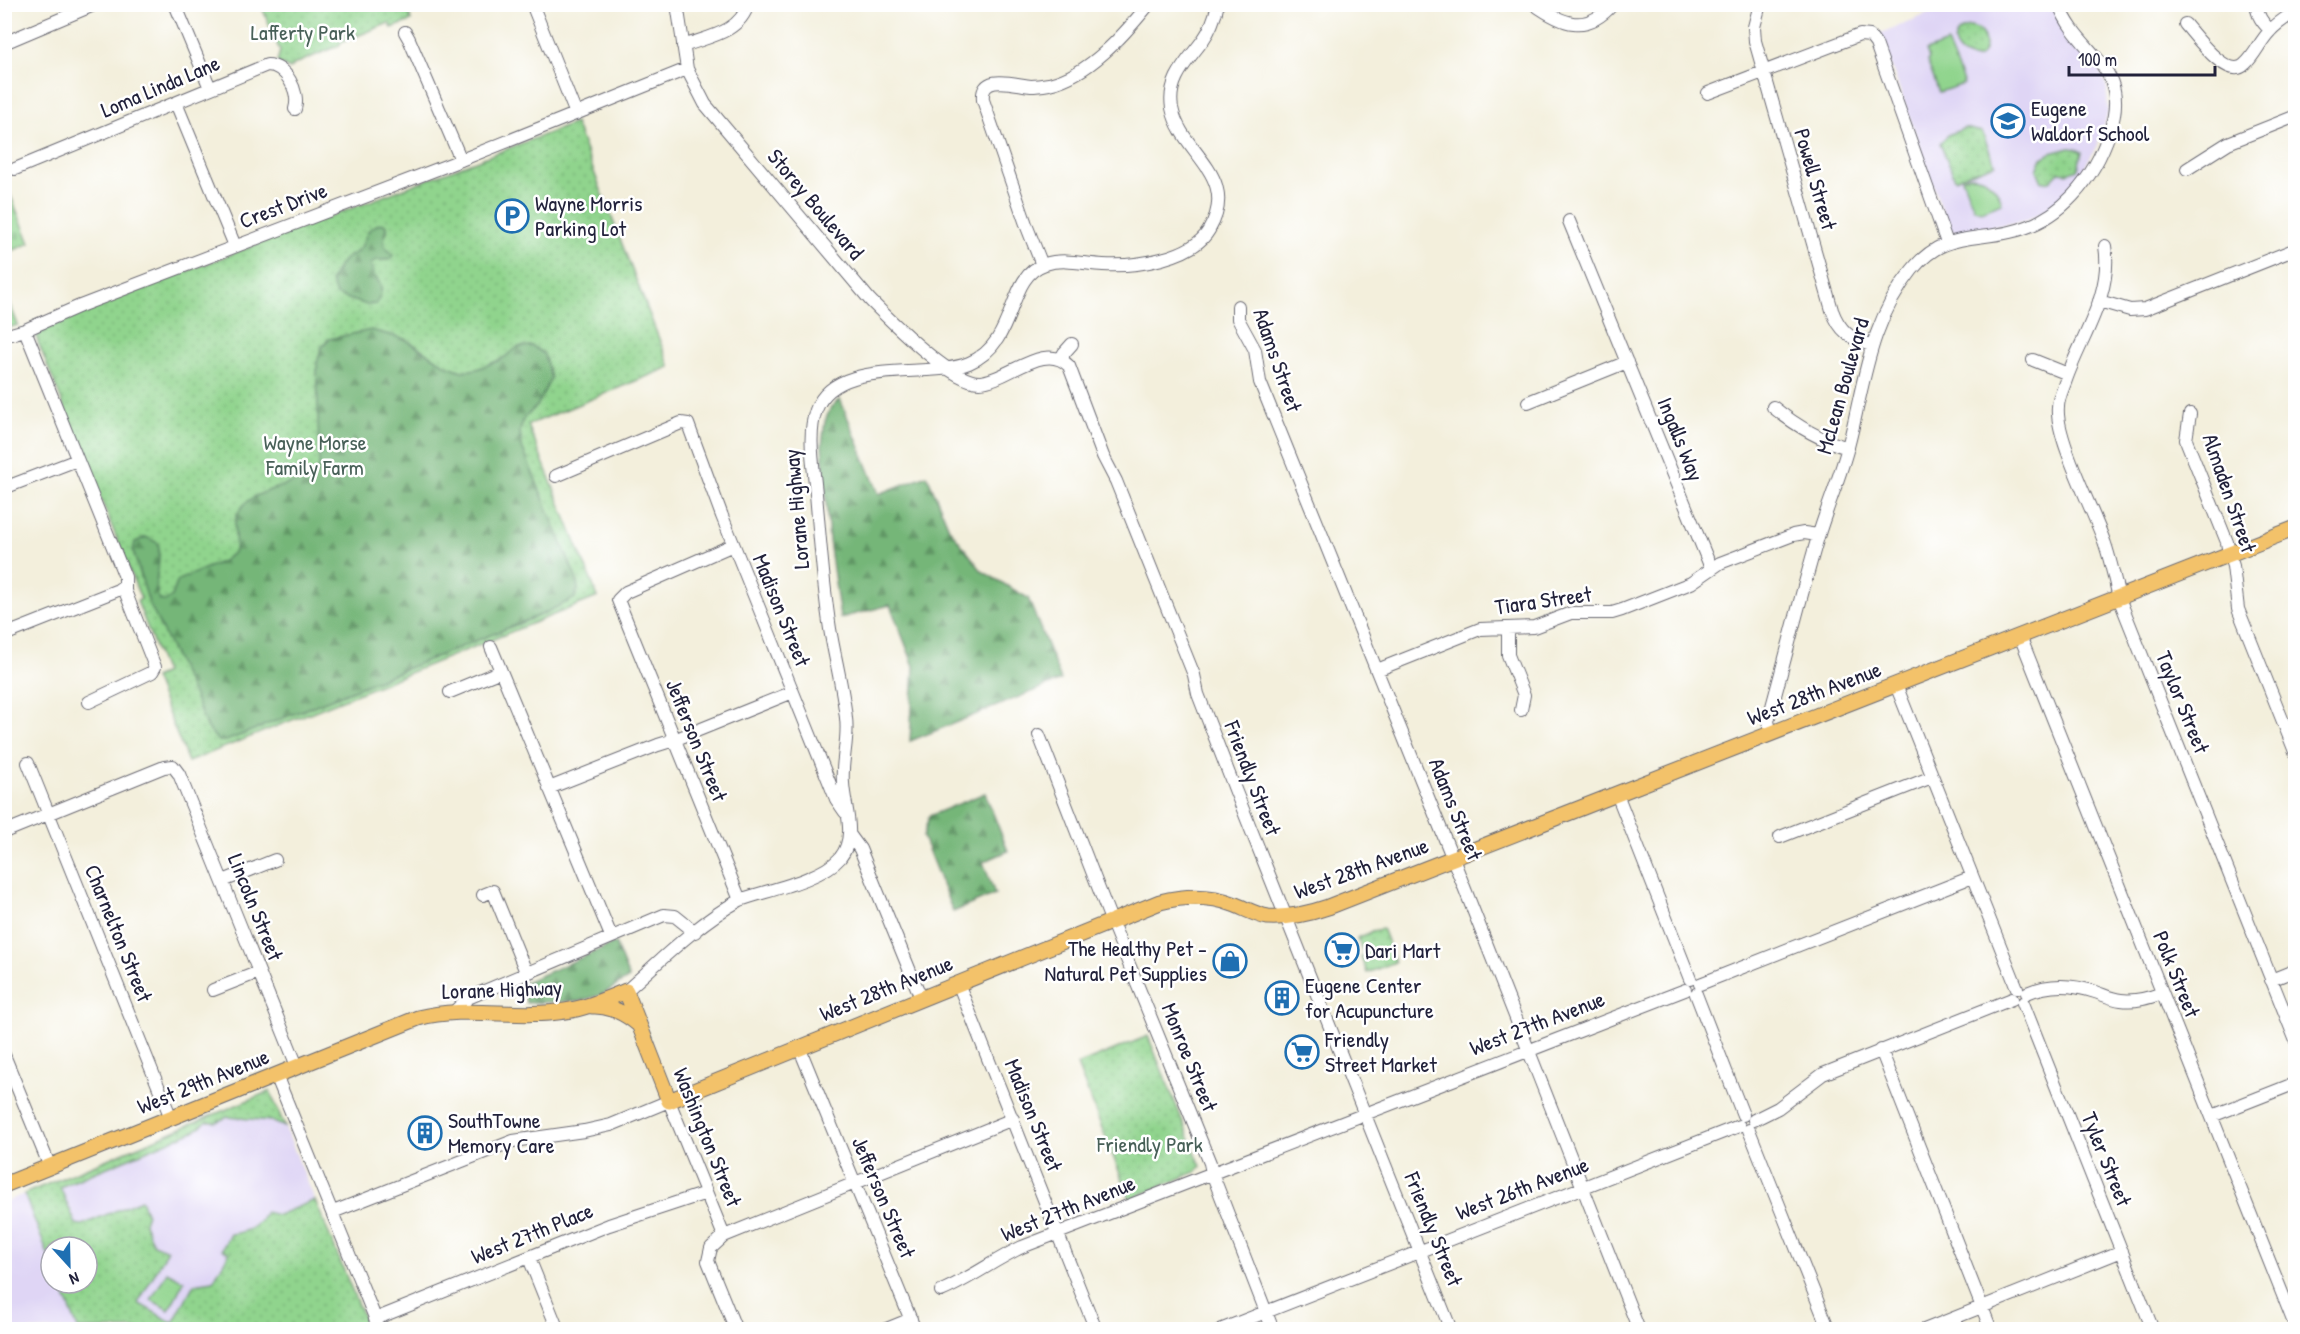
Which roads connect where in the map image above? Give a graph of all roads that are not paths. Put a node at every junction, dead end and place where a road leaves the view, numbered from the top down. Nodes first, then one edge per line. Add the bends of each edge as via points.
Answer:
1 (96, 4) edge
2 (175, 4) edge
3 (532, 4) edge
4 (677, 4) edge
5 (748, 4) edge
6 (1149, 4) edge
7 (1218, 4) edge
8 (1534, 4) edge
9 (1613, 4) edge
10 (1760, 4) edge
11 (2058, 4) edge
12 (2257, 4) edge
13 (2295, 10) edge
14 (2185, 24) dead end
15 (2270, 30) junction
16 (405, 32) dead end
17 (4, 43) edge
18 (683, 46) junction
19 (687, 69) junction
20 (1763, 71) junction
21 (210, 88) junction
22 (1708, 93) dead end
23 (176, 103) junction
24 (295, 109) dead end
25 (576, 114) junction
26 (2295, 116) edge
27 (461, 160) junction
28 (15, 169) dead end
29 (2187, 169) dead end
30 (1569, 221) dead end
31 (1947, 243) junction
32 (234, 246) junction
33 (2105, 246) dead end
34 (2295, 249) edge
35 (1042, 265) junction
36 (2099, 301) junction
37 (1238, 306) dead end
38 (25, 330) junction
39 (4, 336) edge
40 (1072, 344) dead end
41 (1871, 345) junction
42 (1061, 359) junction
43 (2033, 360) dead end
44 (1627, 362) junction
45 (946, 368) junction
46 (2068, 374) junction
47 (1527, 402) dead end
48 (1773, 407) dead end
49 (2190, 414) dead end
50 (1848, 448) junction
51 (77, 459) junction
52 (556, 476) dead end
53 (4, 488) edge
54 (2295, 528) edge
55 (1818, 536) junction
56 (733, 545) junction
57 (2229, 554) junction
58 (1711, 568) junction
59 (124, 585) junction
60 (2119, 598) junction
61 (1508, 628) junction
62 (4, 636) edge
63 (2020, 636) junction
64 (491, 647) dead end
65 (1377, 670) junction
66 (501, 671) junction
67 (1896, 685) junction
68 (450, 692) dead end
69 (793, 692) junction
70 (89, 702) dead end
71 (1521, 710) dead end
72 (1772, 734) junction
73 (1040, 735) dead end
74 (674, 741) junction
75 (2295, 754) edge
76 (28, 763) dead end
77 (1932, 777) junction
78 (549, 788) junction
79 (1617, 794) junction
80 (49, 814) junction
81 (848, 816) junction
82 (4, 832) edge
83 (849, 834) junction
84 (1780, 837) dead end
85 (1453, 858) junction
86 (275, 861) dead end
87 (1972, 877) junction
88 (223, 881) junction
89 (483, 895) dead end
90 (740, 900) junction
91 (1286, 917) junction
92 (1111, 921) junction
93 (695, 932) junction
94 (611, 936) junction
95 (2295, 970) edge
96 (259, 972) junction
97 (526, 972) junction
98 (2271, 980) junction
99 (958, 983) junction
100 (1693, 987) junction
101 (213, 990) dead end
102 (626, 991) junction
103 (2162, 993) junction
104 (2020, 996) junction
105 (921, 998) junction
106 (586, 1007) junction
107 (453, 1012) junction
108 (418, 1018) joint
109 (639, 1025) junction
110 (2295, 1041) edge
111 (799, 1047) junction
112 (1528, 1050) junction
113 (1881, 1050) junction
114 (4, 1055) edge
115 (297, 1066) junction
116 (276, 1075) junction
117 (659, 1075) junction
118 (712, 1083) junction
119 (2295, 1083) edge
120 (669, 1101) junction
121 (1365, 1113) junction
122 (2212, 1116) junction
123 (171, 1118) junction
124 (1013, 1119) junction
125 (1746, 1123) junction
126 (50, 1167) junction
127 (1212, 1173) junction
128 (855, 1183) junction
129 (4, 1185) edge
130 (1583, 1186) junction
131 (706, 1192) junction
132 (333, 1212) junction
133 (1059, 1234) junction
134 (724, 1236) junction
135 (1420, 1251) junction
136 (2122, 1251) junction
137 (529, 1257) junction
138 (941, 1291) dead end
139 (1982, 1306) junction
140 (1265, 1312) junction
141 (378, 1324) edge
142 (913, 1324) edge
143 (2295, 1328) edge
144 (558, 1329) edge
145 (736, 1329) edge
146 (884, 1329) edge
147 (1096, 1329) edge
148 (1220, 1329) edge
149 (1273, 1329) edge
150 (1451, 1329) edge
151 (1639, 1329) edge
152 (1829, 1329) edge
153 (1923, 1329) edge
154 (1991, 1329) edge
155 (2153, 1329) edge

1 - 17 street
2 - 21 street
3 - 25 street
4 - 18 street, Storey Boulevard
5 - 18 street via 743,18 732,28
6 - 35 street via 1117,41 1071,76 1036,86 1001,81 987,87 982,96
7 - 35 street via 1208,32 1177,75 1171,97 1179,127 1215,180 1218,207 1207,233 1187,250 1159,260 1109,266 1067,261
8 - 9 street via 1557,20 1578,24 1599,17
10 - 20 street, Powell Street via 1755,41
11 - 31 street, McLean Boulevard via 2067,23 2103,64 2113,84 2115,103 2104,148 2078,193 2058,211 2034,225
12 - 15 street via 2261,21
13 - 15 street
14 - 15 street via 2213,56 2236,68 2245,65
16 - 27 street
18 - 19 street, Storey Boulevard
19 - 25 street, Crest Drive
19 - 45 street, Storey Boulevard via 713,114 870,300
20 - 22 street
20 - 31 street via 1860,35 1870,36
20 - 41 street, Powell Street via 1836,322 1854,339
21 - 23 street, Loma Linda Lane
21 - 24 street, Loma Linda Lane via 262,67 275,66 286,75 296,98
23 - 28 street, Loma Linda Lane
23 - 32 street
25 - 27 street, Crest Drive
26 - 29 street via 2228,143
27 - 32 street, Crest Drive
30 - 44 street, Ingalls Way
31 - 41 street, McLean Boulevard via 1914,268 1898,289
32 - 38 street, Crest Drive
33 - 36 street, Taylor Street via 2106,280
34 - 36 street via 2145,309 2130,310
35 - 45 street, Lorane Highway via 1030,273 1019,289 995,346 970,363
36 - 46 street, Taylor Street
37 - 65 street, Adams Street via 1240,325 1255,350 1260,382
38 - 39 street, Crest Drive
38 - 51 street
40 - 42 street
41 - 50 street, McLean Boulevard
42 - 45 street via 1040,359 981,382
42 - 91 street, Friendly Street via 1074,375
43 - 46 street
44 - 47 street
44 - 58 street, Ingalls Way
45 - 81 street, Lorane Highway via 848,380 823,396 812,426 820,548 847,725 843,777
46 - 60 street, Taylor Street via 2058,406 2062,434 2106,546
48 - 50 street via 1810,433
49 - 57 street, Almaden Street via 2186,440
50 - 55 street, McLean Boulevard
51 - 53 street
51 - 59 street via 125,577
52 - 56 street, Madison Street via 687,423
54 - 57 main road, West 28th Avenue
55 - 58 street via 1799,533
55 - 72 street, McLean Boulevard via 1768,721
56 - 69 street, Madison Street
56 - 74 street, Jefferson Street via 620,597 618,602
57 - 60 main road, West 28th Avenue
57 - 75 street, Almaden Street via 2238,609
58 - 61 street, Tiara Street via 1691,583 1617,612 1571,613 1537,626
59 - 62 street
59 - 70 street via 155,669
60 - 63 main road, West 28th Avenue
60 - 98 street, Taylor Street
61 - 65 street, Tiara Street via 1480,629
61 - 71 street via 1508,655 1524,695
63 - 67 main road, West 28th Avenue
63 - 103 street, Polk Street
64 - 66 street
65 - 85 street, Adams Street
66 - 68 street
66 - 78 street
67 - 72 main road, West 28th Avenue
67 - 77 street, Tyler Street
69 - 74 street
69 - 81 street, Madison Street via 836,799
72 - 79 main road, West 28th Avenue
73 - 92 street, Monroe Street
74 - 78 street
74 - 90 street, Jefferson Street
76 - 80 street, Charnelton Street
77 - 84 street
77 - 87 street, Tyler Street
78 - 94 street
79 - 85 main road, West 28th Avenue
79 - 100 street
80 - 82 street
80 - 88 street, Lincoln Street via 173,766
80 - 123 street, Charnelton Street
81 - 83 street, Lorane Highway
83 - 90 street, Lorane Highway via 844,852 828,869
83 - 105 street via 860,849
85 - 91 main road, West 28th Avenue via 1328,907
85 - 112 street, Adams Street
86 - 88 street
87 - 100 street, West 27th Avenue
87 - 104 street, Tyler Street
88 - 96 street, Lincoln Street
89 - 97 street via 493,891
90 - 93 street, Lorane Highway
91 - 92 main road, West 28th Avenue via 1262,916 1221,900 1190,897 1160,902
91 - 121 street, Friendly Street
92 - 99 main road, West 28th Avenue
92 - 127 street, Monroe Street
93 - 94 street via 675,916 666,914
93 - 102 street, Lorane Highway
94 - 97 street
95 - 98 street
96 - 101 street
96 - 115 street, Lincoln Street
97 - 107 street via 468,998
98 - 110 street, Taylor Street
99 - 105 main road, West 28th Avenue
99 - 124 street, Madison Street
100 - 112 street, West 27th Avenue
100 - 125 street
102 - 106 main road, Lorane Highway
102 - 109 main road, Washington Street
103 - 104 street, West 26th Avenue via 2124,1001 2065,985
103 - 122 street, Polk Street
104 - 113 street, West 26th Avenue
104 - 136 street, Tyler Street
105 - 111 main road, West 28th Avenue
106 - 107 main road, Lorane Highway via 557,1012
106 - 109 main road via 605,1006
107 - 108 main road, Lorane Highway
108 - 115 main road, West 29th Avenue
109 - 117 main road, Washington Street
111 - 118 main road, West 28th Avenue
111 - 128 street, Jefferson Street
112 - 121 street, West 27th Avenue
112 - 130 street, Adams Street
113 - 125 street, West 26th Avenue via 1823,1074 1778,1108
113 - 139 street
114 - 126 street
115 - 116 main road, West 29th Avenue
116 - 123 main road, West 29th Avenue
116 - 132 street
117 - 118 main road via 679,1084
117 - 120 main road, Washington Street
118 - 120 main road, West 28th Avenue
119 - 122 street
120 - 131 street, Washington Street
120 - 132 street, West 28th Avenue via 611,1125 513,1141
121 - 127 street, West 27th Avenue
121 - 135 street, Friendly Street
122 - 143 street, Polk Street
123 - 126 main road, West 29th Avenue
124 - 128 street
124 - 133 street, Madison Street
125 - 130 street, West 26th Avenue
125 - 152 street
126 - 129 main road, West 29th Avenue
127 - 133 street, West 27th Avenue
127 - 140 street, Monroe Street
128 - 134 street
128 - 142 street, Jefferson Street
130 - 135 street, West 26th Avenue
130 - 151 street, Adams Street
131 - 134 street, Washington Street
131 - 137 street, West 27th Place
132 - 141 street
133 - 138 street, West 27th Avenue via 1009,1253 969,1279
133 - 147 street, Madison Street
134 - 145 street, Washington Street via 711,1248 708,1261
135 - 140 street, West 26th Avenue
135 - 150 street, Friendly Street
136 - 139 street
136 - 155 street, Tyler Street
137 - 141 street, West 27th Place
137 - 144 street
139 - 153 street
139 - 154 street
140 - 148 street, West 26th Avenue
140 - 149 street, Monroe Street
142 - 146 street

